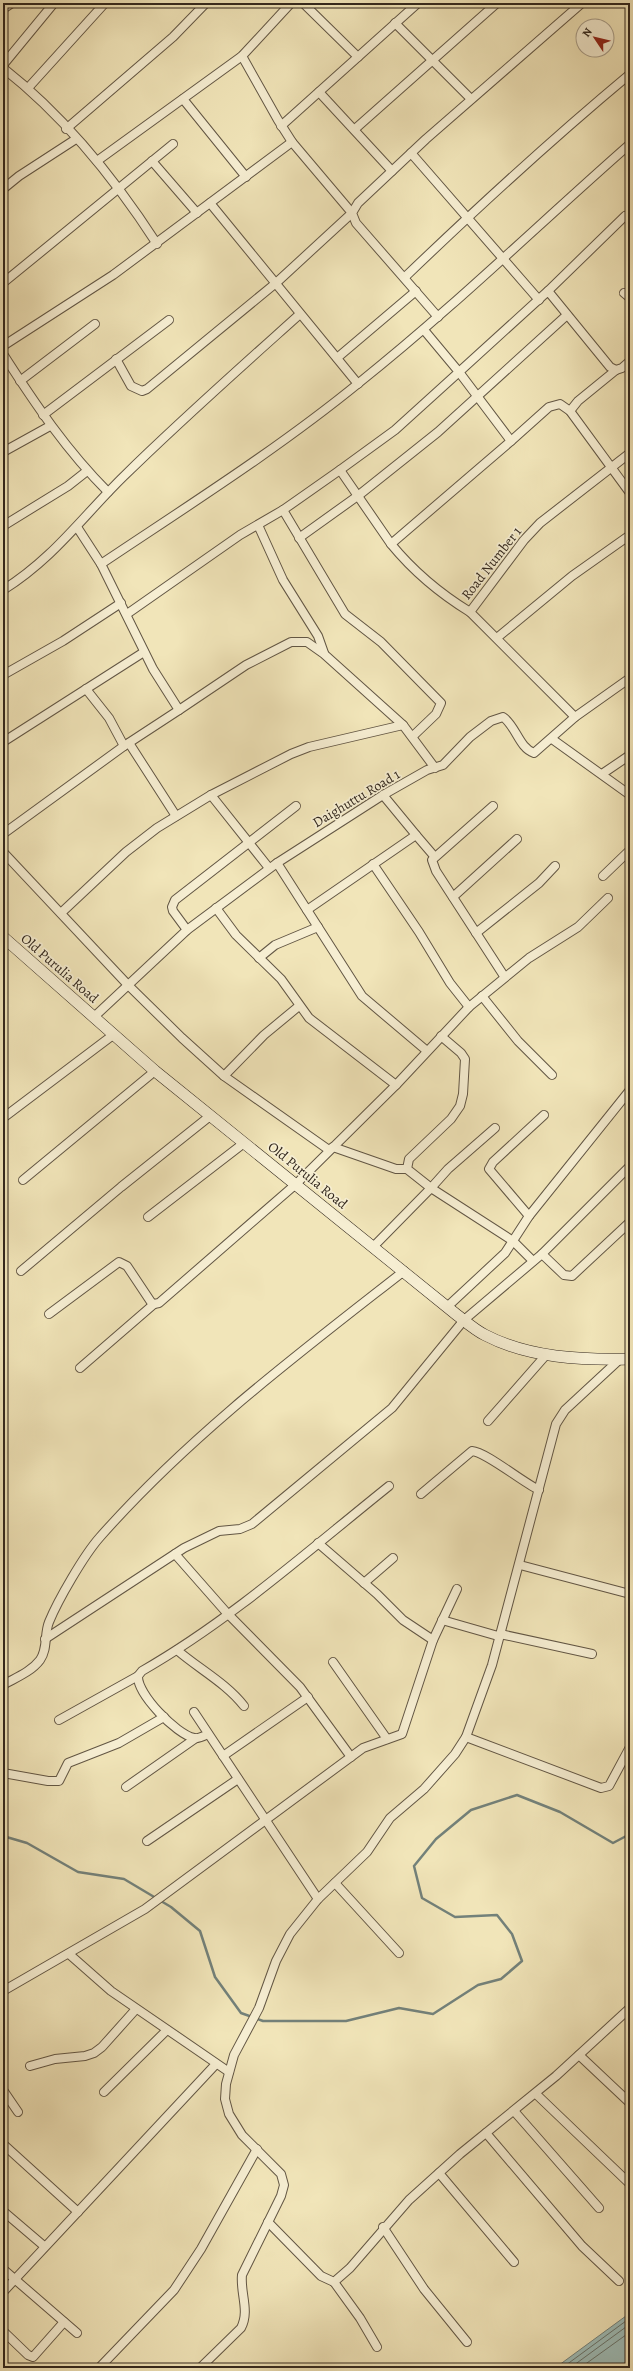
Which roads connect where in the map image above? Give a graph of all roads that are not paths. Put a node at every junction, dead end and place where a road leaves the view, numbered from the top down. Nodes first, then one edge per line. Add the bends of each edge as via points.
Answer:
1 (12, 3) edge
2 (54, 3) edge
3 (105, 3) edge
4 (206, 3) edge
5 (292, 3) edge
6 (303, 3) edge
7 (418, 3) edge
8 (497, 3) edge
9 (582, 3) edge
10 (3, 9) edge
11 (395, 23) junction
12 (242, 56) junction
13 (358, 57) junction
14 (431, 60) junction
15 (3, 65) edge
16 (3, 68) edge
17 (630, 74) edge
18 (28, 88) junction
19 (319, 92) junction
20 (183, 99) junction
21 (471, 99) junction
22 (281, 126) junction
23 (355, 128) junction
24 (66, 129) junction
25 (76, 139) junction
26 (292, 142) junction
27 (173, 144) dead end
28 (630, 144) edge
29 (411, 153) junction
30 (97, 161) junction
31 (152, 161) junction
32 (392, 171) junction
33 (246, 177) junction
34 (119, 188) junction
35 (3, 189) edge
36 (210, 203) junction
37 (197, 213) junction
38 (352, 213) junction
39 (628, 215) edge
40 (467, 218) junction
41 (157, 244) junction
42 (504, 258) junction
43 (405, 277) junction
44 (3, 283) edge
45 (276, 283) junction
46 (416, 291) junction
47 (548, 291) junction
48 (539, 300) junction
49 (300, 314) junction
50 (567, 315) junction
51 (438, 317) junction
52 (169, 320) dead end
53 (95, 324) dead end
54 (424, 330) junction
55 (3, 346) edge
56 (3, 354) edge
57 (337, 358) junction
58 (116, 359) junction
59 (630, 361) edge
60 (616, 370) junction
61 (459, 372) junction
62 (20, 381) junction
63 (358, 384) junction
64 (477, 397) junction
65 (570, 411) junction
66 (43, 415) junction
67 (50, 426) junction
68 (511, 441) junction
69 (3, 452) edge
70 (630, 453) edge
71 (612, 468) junction
72 (340, 470) junction
73 (87, 471) junction
74 (108, 492) junction
75 (630, 493) edge
76 (358, 495) junction
77 (283, 510) junction
78 (258, 525) junction
79 (3, 526) edge
80 (77, 527) junction
81 (630, 535) edge
82 (299, 538) junction
83 (391, 544) junction
84 (101, 564) junction
85 (3, 590) edge
86 (121, 603) junction
87 (470, 612) junction
88 (127, 614) junction
89 (498, 637) junction
90 (144, 652) junction
91 (324, 654) junction
92 (3, 675) edge
93 (630, 679) edge
94 (86, 689) junction
95 (179, 710) junction
96 (575, 718) junction
97 (403, 725) junction
98 (413, 736) junction
99 (552, 739) junction
100 (3, 742) edge
101 (126, 745) junction
102 (630, 755) edge
103 (435, 768) junction
104 (602, 774) junction
105 (211, 795) junction
106 (383, 795) junction
107 (630, 795) edge
108 (296, 806) dead end
109 (493, 806) dead end
110 (176, 816) junction
111 (3, 834) edge
112 (416, 835) junction
113 (517, 839) dead end
114 (248, 843) junction
115 (630, 850) edge
116 (3, 852) edge
117 (434, 856) junction
118 (277, 863) junction
119 (373, 864) junction
120 (555, 866) dead end
121 (269, 868) junction
122 (602, 876) dead end
123 (453, 897) junction
124 (608, 898) dead end
125 (216, 908) junction
126 (307, 910) junction
127 (61, 913) junction
128 (318, 927) junction
129 (187, 930) junction
130 (476, 933) junction
131 (3, 937) edge
132 (259, 958) junction
133 (504, 976) junction
134 (128, 985) junction
135 (482, 996) junction
136 (299, 1006) junction
137 (469, 1007) junction
138 (94, 1017) junction
139 (113, 1034) junction
140 (441, 1036) junction
141 (427, 1051) junction
142 (155, 1071) junction
143 (552, 1075) dead end
144 (224, 1076) junction
145 (396, 1085) junction
146 (630, 1090) edge
147 (544, 1115) dead end
148 (210, 1116) junction
149 (3, 1118) edge
150 (495, 1128) dead end
151 (244, 1143) junction
152 (330, 1150) junction
153 (630, 1166) edge
154 (407, 1169) junction
155 (23, 1180) dead end
156 (296, 1184) junction
157 (431, 1188) junction
158 (529, 1216) junction
159 (148, 1217) dead end
160 (630, 1222) edge
161 (513, 1241) junction
162 (374, 1246) junction
163 (542, 1254) junction
164 (533, 1261) junction
165 (21, 1270) dead end
166 (404, 1271) junction
167 (154, 1304) junction
168 (447, 1307) junction
169 (49, 1314) dead end
170 (464, 1320) junction
171 (546, 1355) junction
172 (625, 1359) edge
173 (80, 1368) dead end
174 (488, 1421) dead end
175 (389, 1486) dead end
176 (539, 1490) junction
177 (420, 1494) dead end
178 (318, 1543) junction
179 (175, 1554) junction
180 (393, 1558) dead end
181 (520, 1565) junction
182 (364, 1583) junction
183 (457, 1589) dead end
184 (630, 1594) edge
185 (228, 1612) junction
186 (442, 1620) junction
187 (500, 1634) junction
188 (45, 1639) junction
189 (433, 1640) junction
190 (178, 1650) junction
191 (592, 1654) dead end
192 (333, 1662) dead end
193 (138, 1676) junction
194 (3, 1685) edge
195 (308, 1697) junction
196 (244, 1706) dead end
197 (194, 1712) dead end
198 (164, 1717) junction
199 (58, 1720) dead end
200 (208, 1734) junction
201 (466, 1737) junction
202 (196, 1738) junction
203 (387, 1739) junction
204 (630, 1747) edge
205 (223, 1756) junction
206 (351, 1757) junction
207 (3, 1773) edge
208 (238, 1779) junction
209 (126, 1787) dead end
210 (264, 1820) junction
211 (147, 1841) dead end
212 (335, 1883) junction
213 (318, 1899) junction
214 (399, 1953) dead end
215 (69, 1954) junction
216 (3, 1990) edge
217 (630, 2008) edge
218 (136, 2009) junction
219 (168, 2030) junction
220 (579, 2055) junction
221 (216, 2064) junction
222 (30, 2066) dead end
223 (228, 2072) junction
224 (3, 2090) edge
225 (104, 2092) dead end
226 (536, 2094) junction
227 (630, 2103) edge
228 (18, 2112) dead end
229 (514, 2112) junction
230 (486, 2133) junction
231 (3, 2144) edge
232 (257, 2149) junction
233 (439, 2173) junction
234 (630, 2184) edge
235 (599, 2208) dead end
236 (3, 2211) edge
237 (78, 2212) junction
238 (268, 2222) junction
239 (384, 2227) junction
240 (44, 2246) junction
241 (514, 2262) dead end
242 (3, 2269) edge
243 (14, 2280) junction
244 (619, 2281) dead end
245 (334, 2282) junction
246 (3, 2292) edge
247 (64, 2322) junction
248 (3, 2331) edge
249 (77, 2332) dead end
250 (467, 2342) dead end
251 (377, 2347) dead end
252 (99, 2368) edge
253 (200, 2368) edge

1 - 10 street
2 - 15 street
3 - 18 street
4 - 24 street via 173,36
5 - 12 street
6 - 13 street
7 - 11 street
8 - 14 street
9 - 21 street
11 - 13 street
11 - 14 street
12 - 20 street
12 - 22 street
13 - 19 street
14 - 21 street
14 - 23 street
16 - 18 street
17 - 40 street via 562,131
18 - 24 street
19 - 22 street
19 - 23 street
20 - 30 street
20 - 33 street
21 - 29 street
22 - 26 street
23 - 32 street
24 - 25 street
25 - 30 street
25 - 35 street
26 - 33 street
26 - 38 street
27 - 31 street
28 - 42 street
29 - 32 street
29 - 40 street
30 - 34 street
31 - 34 street
31 - 37 street
32 - 38 street via 358,203
33 - 36 street
34 - 41 street
34 - 44 street
36 - 37 street
36 - 45 street
37 - 41 street
38 - 43 street via 356,223
38 - 45 street
39 - 47 street
40 - 42 street
40 - 43 street
41 - 55 street
42 - 48 street
42 - 51 street
43 - 46 street
45 - 49 street
45 - 58 street via 147,389 142,391 131,386
46 - 51 street
46 - 57 street
47 - 48 street
47 - 50 street
48 - 61 street
49 - 57 street
49 - 74 street via 153,447
50 - 60 street via 610,368
50 - 64 street
51 - 54 street
52 - 58 street
53 - 62 street
54 - 61 street
54 - 63 street
56 - 62 street
57 - 63 street
58 - 66 street
59 - 60 street
60 - 65 street via 578,401
61 - 64 street
61 - 72 street via 395,430
62 - 66 street
63 - 84 street via 254,463
64 - 68 street
64 - 76 street via 438,432
65 - 68 street via 560,404 554,404
65 - 71 street
66 - 67 street
67 - 69 street
67 - 73 street
68 - 83 street
70 - 71 street, Road Number 1
71 - 75 street
71 - 87 street, Road Number 1 via 540,523 524,540
72 - 76 street
72 - 77 street
73 - 74 street
73 - 79 street via 68,486
74 - 80 street
76 - 82 street
76 - 83 street
77 - 78 street
77 - 82 street
78 - 88 street
78 - 91 street via 283,580 318,636
80 - 84 street
80 - 85 street via 35,567
81 - 89 street via 572,576
82 - 98 street via 345,614 381,642 440,703 436,714
83 - 87 street via 407,564 433,587
84 - 86 street
86 - 88 street
86 - 92 street via 63,641
87 - 89 street, Road Number 1
88 - 90 street
89 - 96 street, Road Number 1
90 - 94 street
90 - 95 street
91 - 95 street via 307,642 291,642 246,665
91 - 97 street
93 - 96 street, Daighuttu Road 1
94 - 100 street
94 - 101 street via 110,718
95 - 101 street
96 - 99 street, Daighuttu Road 1
97 - 98 street
97 - 105 street via 291,754
98 - 103 street
99 - 103 street, Daighuttu Road 1 via 534,753 529,751 508,721 503,717 497,718 470,737 449,760
99 - 104 street
101 - 110 street
101 - 111 street
102 - 104 street
103 - 106 street, Daighuttu Road 1
104 - 107 street
105 - 110 street
105 - 114 street
106 - 112 street
106 - 118 street, Daighuttu Road 1
108 - 114 street
109 - 117 street
110 - 127 street via 126,852
112 - 117 street
112 - 119 street
113 - 123 street
114 - 121 street
114 - 129 street via 172,904 173,911
115 - 122 street
116 - 127 street
117 - 123 street via 433,865
118 - 121 street, Daighuttu Road 1
118 - 126 street
119 - 126 street
119 - 137 street via 420,932 450,983
120 - 130 street via 539,883
121 - 125 street, Daighuttu Road 1
123 - 130 street
124 - 133 street via 578,927
125 - 129 street, Daighuttu Road 1
125 - 132 street via 236,935
126 - 128 street
127 - 134 street
128 - 132 street via 275,945
128 - 141 street via 362,996
129 - 134 street, Daighuttu Road 1
130 - 133 street
131 - 138 main road, Old Purulia Road
132 - 136 street via 280,979
133 - 135 street
134 - 138 street, Daighuttu Road 1
134 - 144 street
135 - 137 street
135 - 143 street via 518,1041
136 - 144 street via 264,1035
136 - 145 street via 321,1030
137 - 140 street
138 - 139 main road, Old Purulia Road
139 - 142 main road, Old Purulia Road
139 - 149 street
140 - 141 street
140 - 154 street via 461,1052 465,1059 464,1094 451,1119 409,1159
141 - 145 street
142 - 148 main road, Old Purulia Road
142 - 155 street
144 - 152 street
145 - 152 street
146 - 158 street
147 - 158 street via 489,1169
148 - 151 main road, Old Purulia Road
148 - 165 street
150 - 157 street via 448,1169
151 - 156 main road, Old Purulia Road
151 - 159 street
152 - 154 street via 333,1147 396,1169
152 - 156 street
153 - 163 street
154 - 157 street
156 - 162 main road, Old Purulia Road
156 - 167 street via 159,1303
157 - 161 street
157 - 162 street
158 - 161 street
160 - 163 street via 572,1276 564,1275
161 - 164 street
161 - 168 street via 493,1265
162 - 166 main road, Old Purulia Road
163 - 164 street
164 - 170 street
166 - 168 main road, Old Purulia Road
166 - 188 street via 249,1392 179,1456 100,1537 86,1555 49,1622
167 - 169 street via 127,1266 119,1262
167 - 173 street
168 - 170 main road, Old Purulia Road
170 - 171 main road, Old Purulia Road via 484,1335
170 - 179 street via 392,1408 252,1524 240,1529 219,1531
171 - 172 main road, Old Purulia Road
171 - 174 street
172 - 176 street via 559,1416
175 - 178 street
176 - 177 street via 516,1478 485,1456 472,1451
176 - 181 street
178 - 182 street
178 - 185 street
179 - 185 street
179 - 188 street
180 - 182 street
181 - 184 street
181 - 187 street
182 - 189 street via 403,1620
183 - 186 street
185 - 190 street
185 - 195 street
186 - 187 street via 498,1636
186 - 189 street
187 - 191 street
187 - 201 street via 492,1665
188 - 194 street via 44,1650 36,1665
189 - 203 street via 405,1730 398,1736
190 - 193 street via 142,1671
190 - 196 street via 235,1695
192 - 203 street
193 - 198 street via 140,1689
193 - 199 street
195 - 205 street
195 - 206 street
197 - 200 street
198 - 202 street via 187,1736
198 - 207 street via 119,1743 68,1763 58,1781
200 - 202 street
200 - 205 street
201 - 204 street via 600,1788 608,1786
201 - 212 street via 455,1754 424,1789 390,1818 367,1852
202 - 209 street
203 - 206 street via 363,1748
205 - 208 street
206 - 210 street
208 - 210 street
208 - 211 street
210 - 213 street
210 - 215 street via 145,1909
212 - 213 street
212 - 214 street
213 - 223 street via 282,1947 259,2008 234,2055
215 - 216 street
215 - 218 street via 99,1982
217 - 220 street
218 - 219 street
218 - 222 street via 94,2053
219 - 221 street
219 - 225 street
220 - 226 street
220 - 227 street
221 - 223 street
221 - 237 street
223 - 232 street via 225,2099 229,2114 242,2135
224 - 228 street
226 - 229 street
226 - 234 street
229 - 230 street
229 - 235 street
230 - 233 street
230 - 244 street via 582,2246
231 - 237 street
232 - 238 street via 281,2174 284,2185
232 - 252 street via 201,2249 174,2290
233 - 239 street
233 - 241 street
236 - 240 street
237 - 240 street
238 - 245 street via 321,2276
238 - 253 street via 242,2275 245,2321
239 - 245 street via 350,2268
239 - 250 street via 424,2289
240 - 243 street
242 - 243 street
243 - 246 street
243 - 247 street
245 - 251 street
247 - 248 street via 33,2357
247 - 249 street

